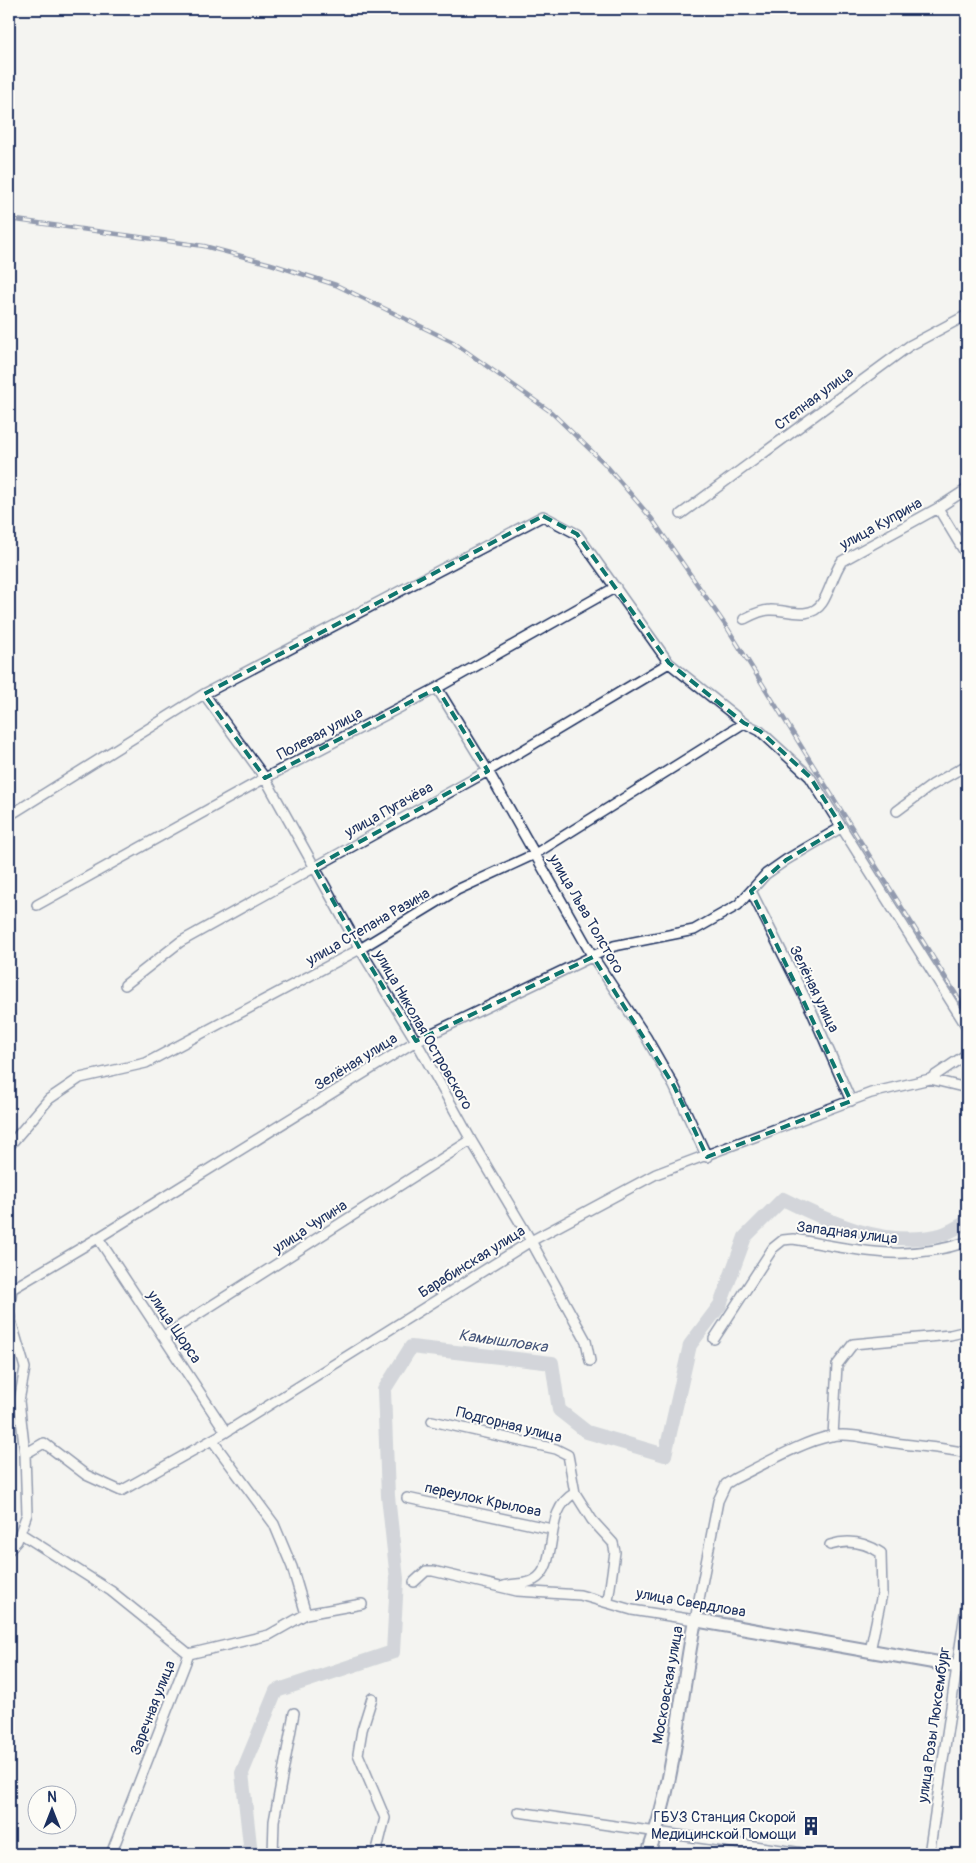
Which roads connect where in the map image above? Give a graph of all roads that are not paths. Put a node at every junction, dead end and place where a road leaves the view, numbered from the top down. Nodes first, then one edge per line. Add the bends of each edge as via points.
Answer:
1 (967, 315) edge
2 (967, 489) edge
3 (938, 508) junction
4 (681, 514) dead end
5 (967, 556) edge
6 (616, 587) junction
7 (744, 619) dead end
8 (669, 664) junction
9 (437, 688) junction
10 (204, 694) junction
11 (744, 724) junction
12 (967, 765) edge
13 (488, 771) junction
14 (265, 778) junction
15 (897, 811) dead end
16 (15, 812) dead end
17 (842, 827) junction
18 (535, 854) junction
19 (314, 868) junction
20 (751, 891) junction
21 (37, 905) dead end
22 (360, 950) junction
23 (593, 957) junction
24 (125, 985) dead end
25 (967, 1027) edge
26 (416, 1041) junction
27 (967, 1054) edge
28 (930, 1079) junction
29 (967, 1088) edge
30 (851, 1101) junction
31 (471, 1140) junction
32 (9, 1146) edge
33 (707, 1157) junction
34 (98, 1238) junction
35 (531, 1242) junction
36 (967, 1242) edge
37 (9, 1310) edge
38 (9, 1314) edge
39 (967, 1331) edge
40 (164, 1336) junction
41 (714, 1340) dead end
42 (590, 1361) dead end
43 (432, 1420) dead end
44 (226, 1432) junction
45 (833, 1436) junction
46 (212, 1440) junction
47 (967, 1453) edge
48 (25, 1454) junction
49 (575, 1493) junction
50 (407, 1498) dead end
51 (552, 1529) junction
52 (20, 1533) junction
53 (830, 1546) dead end
54 (9, 1550) edge
55 (414, 1582) dead end
56 (501, 1587) junction
57 (967, 1600) edge
58 (608, 1601) junction
59 (362, 1604) dead end
60 (306, 1614) junction
61 (695, 1620) junction
62 (870, 1651) junction
63 (189, 1654) junction
64 (962, 1667) edge
65 (372, 1698) dead end
66 (294, 1713) dead end
67 (518, 1812) dead end
68 (656, 1830) junction
69 (111, 1854) edge
70 (273, 1854) edge
71 (376, 1854) edge
72 (648, 1854) edge
73 (810, 1854) edge
74 (929, 1854) edge

1 - 4 street, Степная улица via 909,346
2 - 3 street, улица Куприна
3 - 5 street
3 - 7 street, улица Куприна via 842,561 821,605 810,612 770,610
6 - 8 street
6 - 9 street, Полевая улица
6 - 10 street via 577,534 543,516
8 - 11 street
8 - 13 street, улица Пугачёва
9 - 13 street, улица Льва Толстого
9 - 14 street, Полевая улица
10 - 14 street, улица Николая Островского
10 - 16 street
11 - 17 street via 760,731 810,777
11 - 18 street, улица Степана Разина
12 - 15 street via 932,785
13 - 18 street, улица Льва Толстого
13 - 19 street, улица Пугачёва
14 - 19 street, улица Николая Островского
14 - 21 street, Полевая улица
17 - 20 street, Зелёная улица via 766,874
17 - 25 street
18 - 22 street, улица Степана Разина via 457,890
18 - 23 street, улица Льва Толстого
19 - 22 street, улица Николая Островского
19 - 24 street, улица Пугачёва via 180,942
20 - 23 street, Зелёная улица via 738,905 694,930 614,946
20 - 30 street, Зелёная улица via 812,1012
22 - 26 street, улица Николая Островского
22 - 32 street, улица Степана Разина via 146,1063 80,1078 49,1100
23 - 26 street, Зелёная улица
23 - 33 street, улица Льва Толстого via 674,1086
26 - 31 street, улица Николая Островского
26 - 34 street, Зелёная улица
27 - 28 street
28 - 29 street, Барабинская улица
28 - 30 street, Барабинская улица via 870,1093
30 - 33 street, Барабинская улица
31 - 35 street, улица Николая Островского
31 - 40 street, улица Чупина
33 - 35 street, Барабинская улица via 656,1174
34 - 37 street, Зелёная улица via 12,1289
34 - 40 street, улица Щорса
35 - 42 street, улица Николая Островского via 586,1341
35 - 44 street, Барабинская улица
36 - 41 street, Западная улица via 943,1250 890,1255 783,1240 773,1248
38 - 48 street via 25,1368 19,1401
39 - 45 street via 854,1344 837,1365
40 - 44 street, улица Щорса
43 - 49 street, Подгорная улица via 568,1455
44 - 46 street, Барабинская улица
45 - 47 street via 858,1436
45 - 61 street, Московская улица via 814,1441 734,1479 721,1492
46 - 48 street, Барабинская улица via 121,1491 86,1475 44,1443
46 - 60 street via 274,1524 292,1567
48 - 52 street via 28,1514
49 - 51 street via 561,1504
49 - 58 street, Подгорная улица via 592,1520 613,1543 615,1552
50 - 51 street, переулок Крылова
51 - 56 street via 548,1557 538,1578
52 - 54 street
52 - 63 street, Заречная улица via 111,1592
53 - 62 street via 850,1541 881,1554 882,1594
55 - 56 street, улица Свердлова via 426,1571 433,1571
56 - 58 street, улица Свердлова
57 - 64 street, улица Розы Люксембург
58 - 61 street, улица Свердлова via 632,1610
59 - 60 street
60 - 63 street via 269,1635
61 - 62 main road, улица Свердлова
61 - 68 main road, Московская улица
62 - 64 main road, улица Свердлова
63 - 69 street, Заречная улица
64 - 74 street, улица Розы Люксембург
65 - 71 street via 358,1754 385,1818
66 - 70 street via 274,1821
67 - 68 street
68 - 72 main road, Московская улица
68 - 73 street

